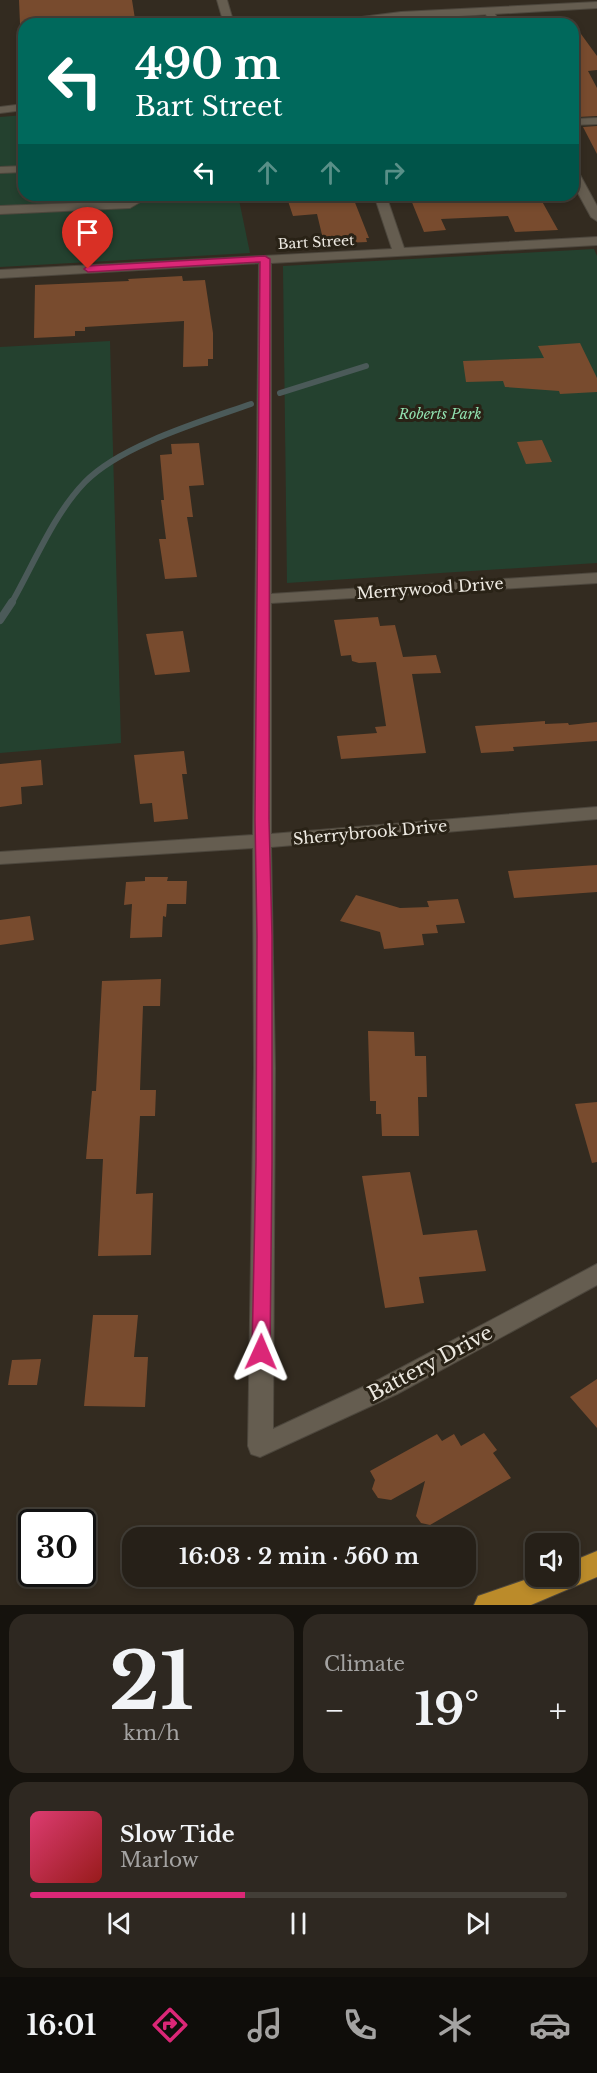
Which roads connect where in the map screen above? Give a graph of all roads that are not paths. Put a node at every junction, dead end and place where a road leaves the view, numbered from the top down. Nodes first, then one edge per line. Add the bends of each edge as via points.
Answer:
1 (222, 0) edge
2 (483, 0) edge
3 (597, 5) edge
4 (489, 10) junction
5 (227, 18) edge
6 (377, 18) edge
7 (493, 18) edge
8 (18, 108) edge
9 (0, 110) edge
10 (597, 121) edge
11 (579, 122) edge
12 (18, 169) edge
13 (0, 170) edge
14 (579, 184) edge
15 (137, 201) edge
16 (382, 201) edge
17 (0, 210) edge
18 (597, 217) edge
19 (597, 241) edge
20 (399, 252) junction
21 (265, 259) junction
22 (0, 274) edge
23 (597, 578) edge
24 (263, 599) junction
25 (597, 813) edge
26 (262, 841) junction
27 (0, 858) edge
28 (597, 1274) edge
29 (597, 1564) edge
30 (579, 1571) edge
31 (542, 1587) edge
32 (487, 1605) edge

1 - 5 street
2 - 4 street
3 - 4 street
4 - 6 street
4 - 7 street
8 - 9 street
10 - 11 street
12 - 13 street
14 - 18 street
15 - 17 street
16 - 20 street
19 - 20 street, Bart Street
20 - 21 street, Bart Street
21 - 22 street, Bart Street
21 - 24 street
23 - 24 street, Merrywood Drive
24 - 26 street
25 - 26 street, Sherrybrook Drive
26 - 27 street, Sherrybrook Drive
26 - 28 street, Battery Drive via 265,936 260,1446 414,1372
29 - 30 main road
31 - 32 main road

